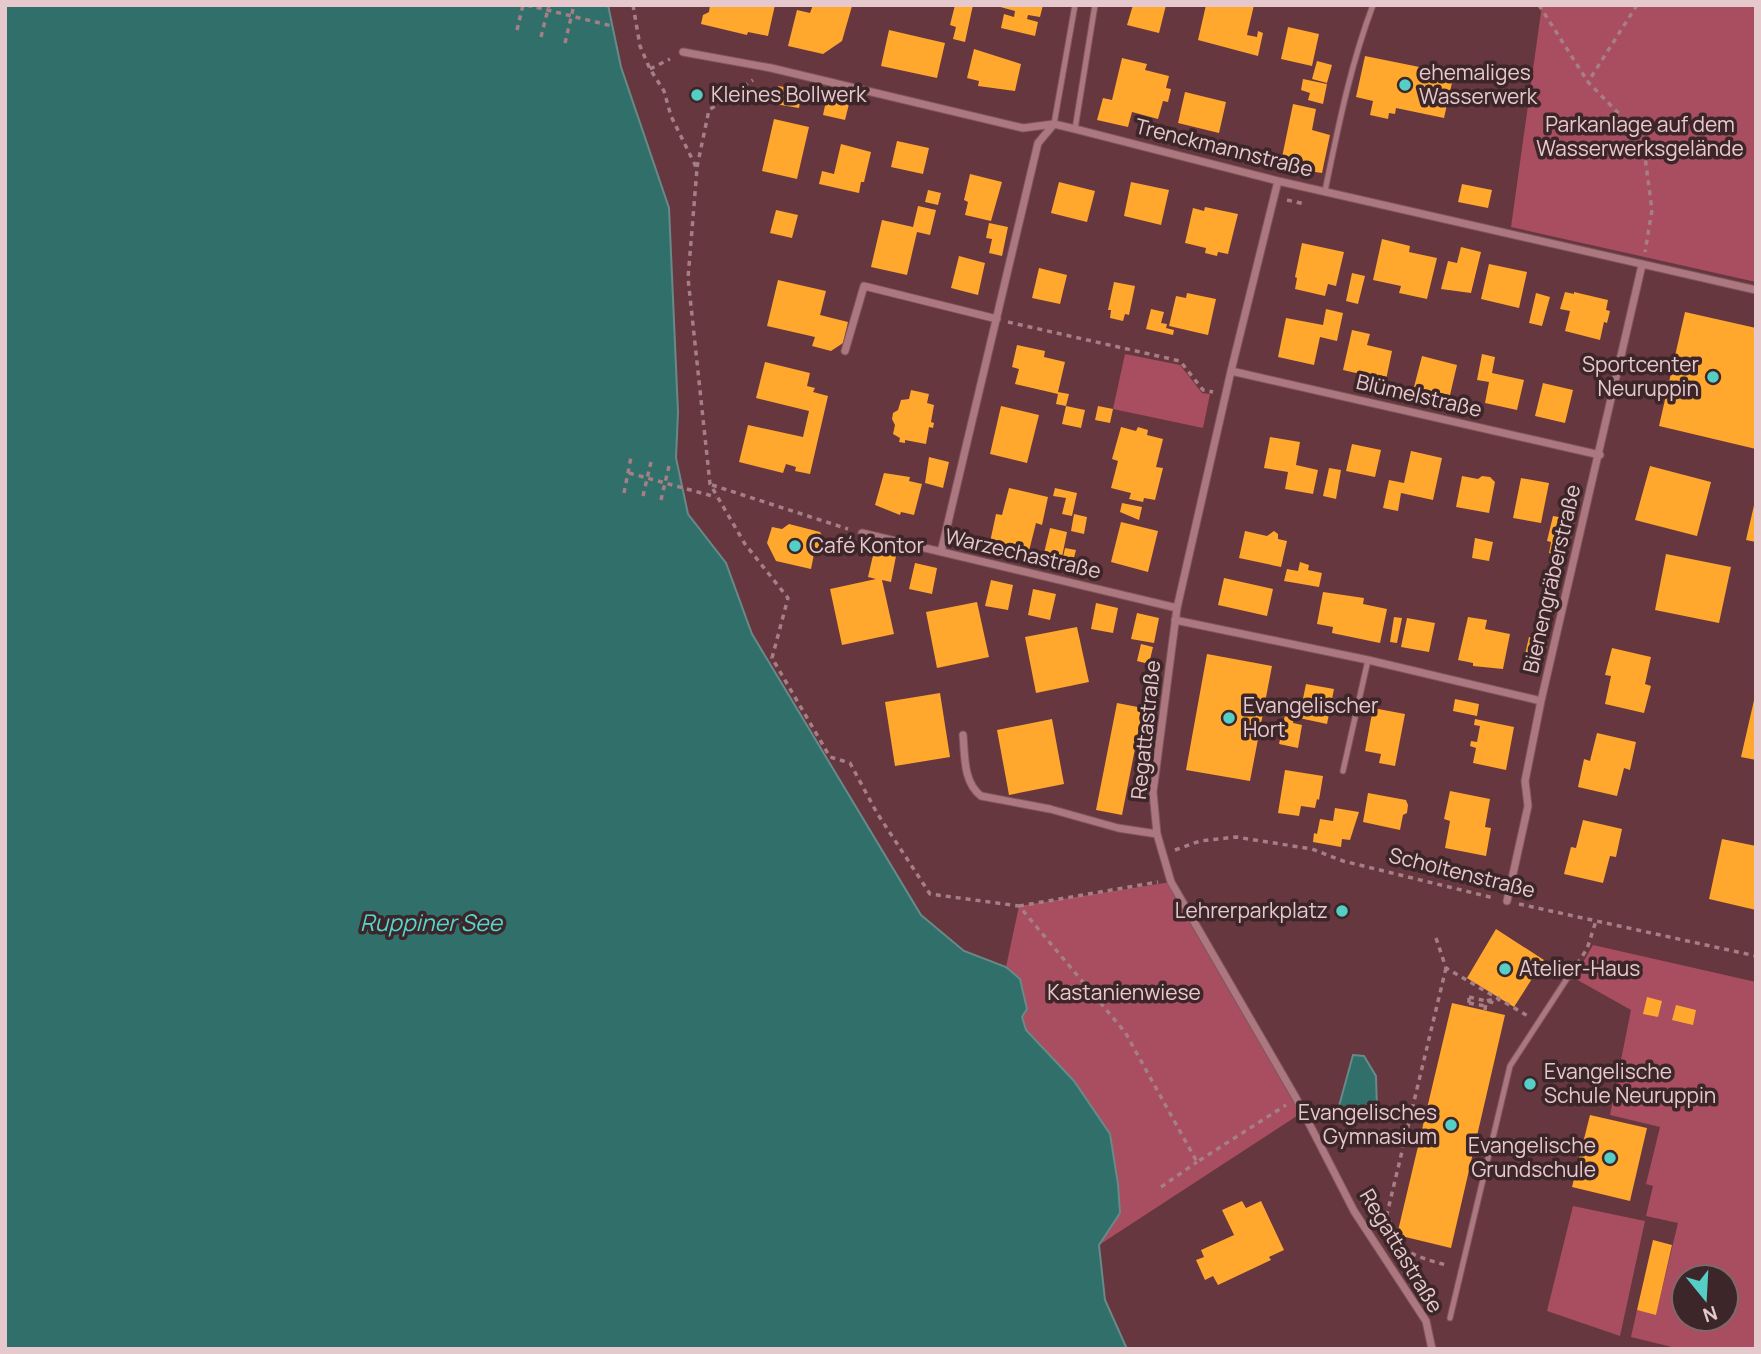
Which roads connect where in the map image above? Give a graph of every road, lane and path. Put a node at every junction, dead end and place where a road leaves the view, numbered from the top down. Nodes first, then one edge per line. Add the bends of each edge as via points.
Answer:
1 (525, 5) edge
2 (574, 5) edge
3 (633, 5) edge
4 (1075, 5) edge
5 (1095, 5) edge
6 (1373, 5) edge
7 (1539, 5) edge
8 (1637, 5) edge
9 (548, 8) edge
10 (571, 16) junction
11 (612, 26) dead end
12 (517, 30) dead end
13 (541, 37) dead end
14 (565, 43) dead end
15 (683, 52) joint
16 (771, 68) junction
17 (650, 69) junction
18 (1588, 82) junction
19 (1054, 124) junction
20 (1075, 129) junction
21 (697, 169) junction
22 (1278, 181) junction
23 (1325, 191) junction
24 (1642, 265) junction
25 (1756, 290) edge
26 (997, 319) junction
27 (845, 351) dead end
28 (1231, 371) junction
29 (1225, 396) junction
30 (1600, 455) junction
31 (631, 457) dead end
32 (651, 462) dead end
33 (669, 466) dead end
34 (629, 472) junction
35 (648, 477) junction
36 (665, 482) junction
37 (710, 484) junction
38 (624, 493) dead end
39 (643, 496) dead end
40 (718, 498) junction
41 (661, 500) dead end
42 (862, 533) joint
43 (942, 552) junction
44 (1177, 608) junction
45 (1175, 620) junction
46 (1368, 660) junction
47 (1541, 701) junction
48 (963, 734) dead end
49 (1343, 771) dead end
50 (1157, 834) junction
51 (1162, 855) junction
52 (1170, 880) junction
53 (1507, 901) junction
54 (1019, 906) junction
55 (1596, 921) junction
56 (1436, 938) dead end
57 (1756, 956) edge
58 (1446, 968) junction
59 (1570, 974) joint
60 (1500, 999) junction
61 (1485, 1006) junction
62 (1539, 1023) junction
63 (1296, 1098) junction
64 (1197, 1163) junction
65 (1161, 1186) dead end
66 (1463, 1269) junction
67 (1450, 1318) dead end
68 (1432, 1349) edge

1 - 9 path
1 - 12 path
2 - 10 path
3 - 17 path via 640,46
4 - 19 lane
5 - 20 lane
6 - 23 lane via 1345,95
7 - 18 path
8 - 18 path
9 - 10 path
9 - 13 path
10 - 11 path
10 - 14 path
15 - 16 street, Trenckmannstraße
15 - 17 path
16 - 19 street, Trenckmannstraße via 1023,128
16 - 21 path via 709,110
17 - 21 path
18 - 24 path via 1626,121 1645,157 1652,210
19 - 20 street, Trenckmannstraße
19 - 26 street via 1038,143
20 - 22 street, Trenckmannstraße
21 - 37 path via 688,278
22 - 23 street, Trenckmannstraße
22 - 28 street, Regattastraße
23 - 24 street, Trenckmannstraße
24 - 25 street, Trenckmannstraße
24 - 30 street, Bienengräberstraße
26 - 27 street via 864,286
26 - 29 path via 1180,361 1203,390
26 - 43 street
28 - 29 street, Regattastraße
28 - 30 street, Blümelstraße
29 - 44 street, Regattastraße
30 - 47 street, Bienengräberstraße
31 - 34 path
32 - 35 path
33 - 36 path
34 - 35 path
34 - 38 path
35 - 36 path
35 - 39 path
36 - 40 path
36 - 41 path
37 - 40 path
37 - 42 path
40 - 54 path via 745,544 789,598 772,658 830,757 850,763 930,894
42 - 43 street, Warzechastraße
43 - 44 street, Warzechastraße
44 - 45 street, Regattastraße
45 - 46 street
45 - 50 street, Regattastraße via 1153,792
46 - 47 street
46 - 49 lane
47 - 53 street, Bienengräberstraße via 1525,781 1528,806
48 - 50 street via 968,780 982,796
50 - 51 street, Regattastraße
51 - 52 street, Regattastraße
51 - 53 path, Scholtenstraße via 1200,841 1236,837 1311,849
52 - 54 path
52 - 63 street, Regattastraße
53 - 55 path, Scholtenstraße
54 - 64 path via 1125,1031
55 - 57 path, Scholtenstraße
55 - 59 path via 1587,949
56 - 58 path
58 - 60 path
58 - 66 path via 1387,1214 1395,1236 1410,1255
59 - 62 lane
60 - 61 path, bridge
60 - 62 path
61 - 61 path via 1469,1000 1477,1004
62 - 66 lane via 1510,1066
63 - 64 path
63 - 68 street, Regattastraße via 1354,1210 1426,1321
64 - 65 path
66 - 67 lane

